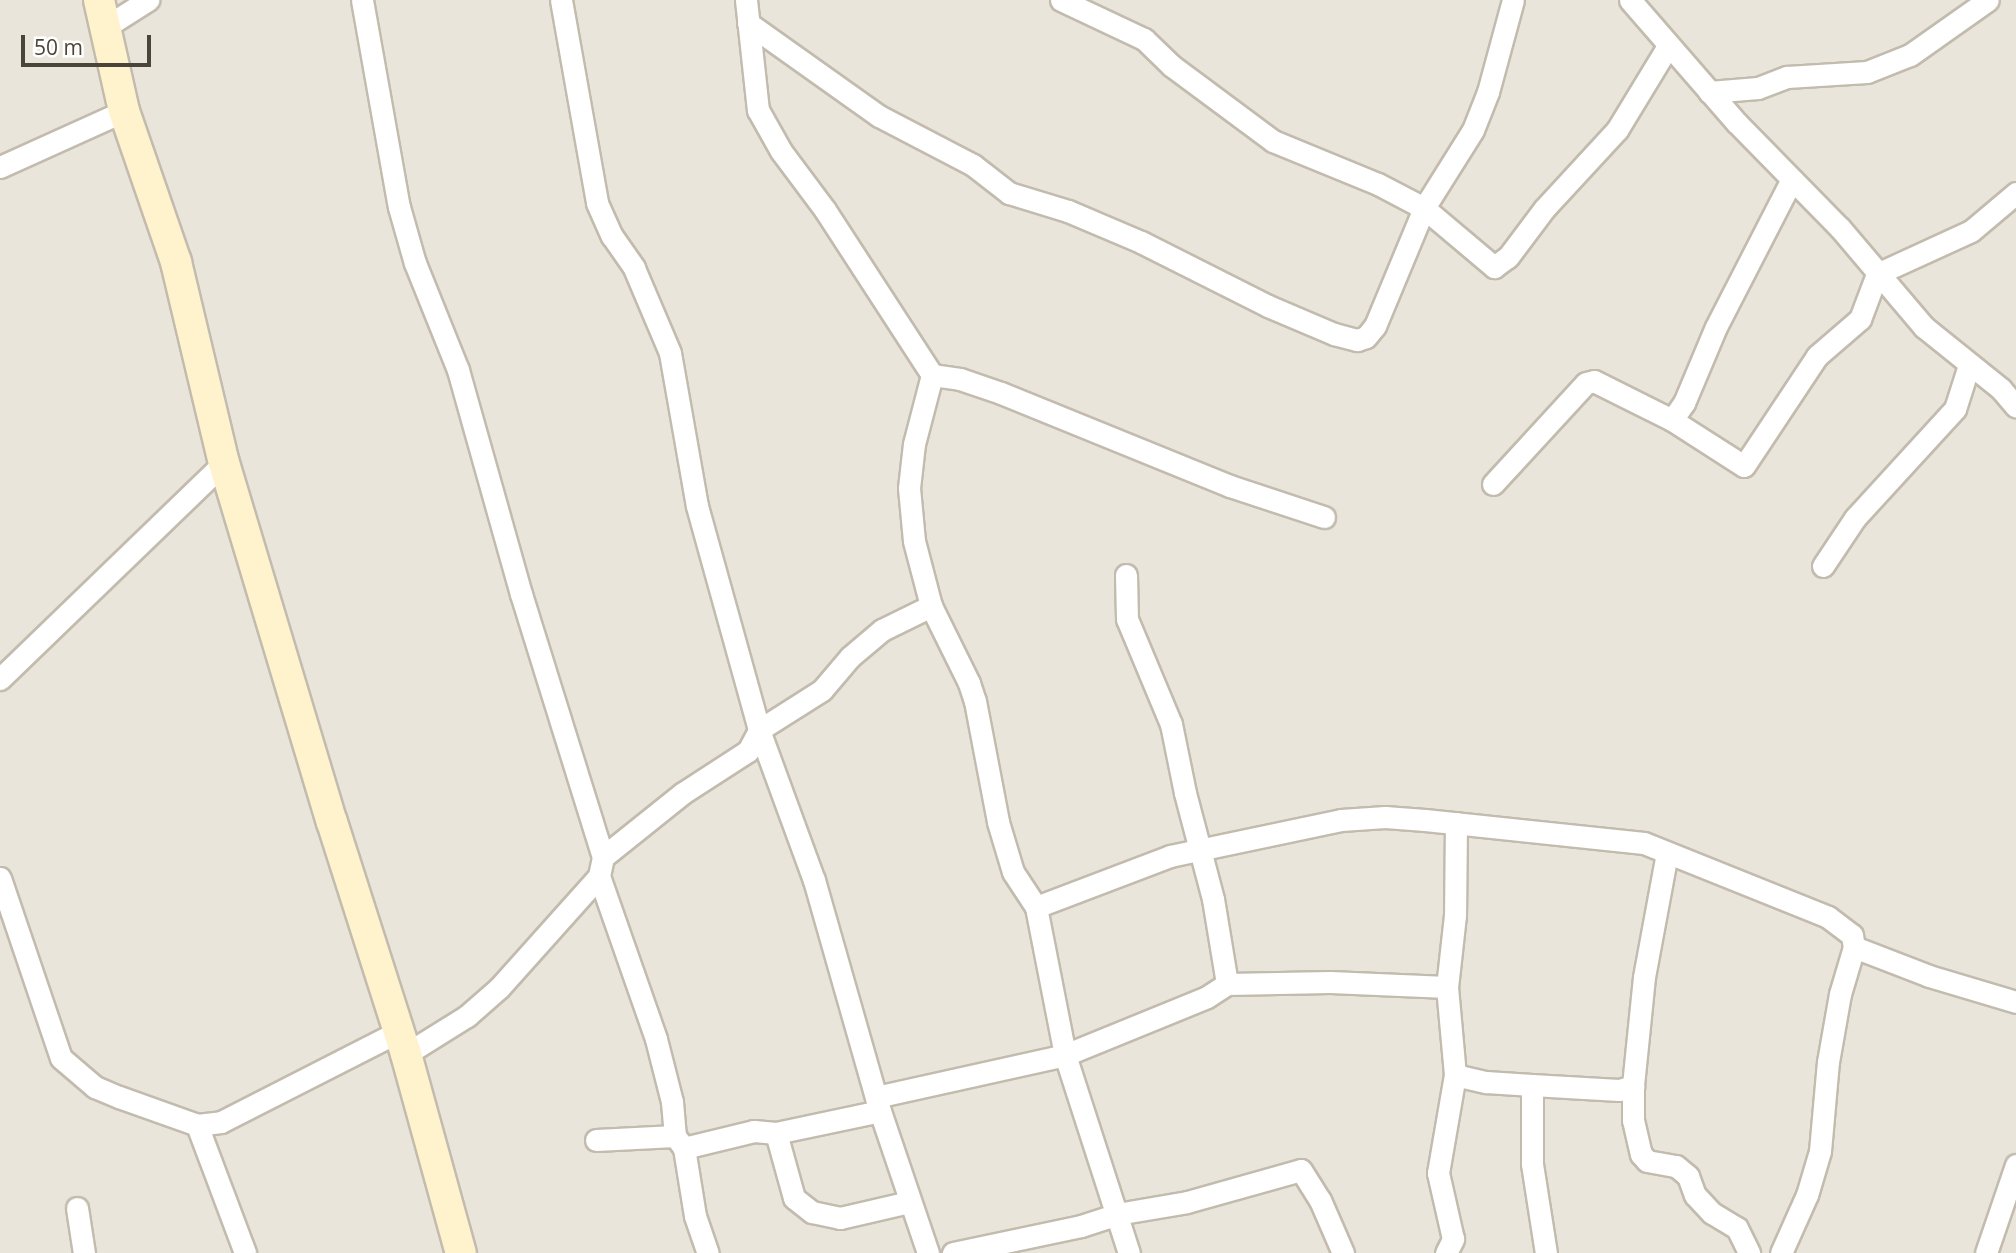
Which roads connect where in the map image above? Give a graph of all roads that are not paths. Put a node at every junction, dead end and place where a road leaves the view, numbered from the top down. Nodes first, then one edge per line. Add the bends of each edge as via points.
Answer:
1 (148, 0) edge
2 (362, 0) edge
3 (561, 0) edge
4 (747, 0) edge
5 (1061, 0) edge
6 (1513, 0) edge
7 (1630, 0) edge
8 (1988, 0) edge
9 (103, 13) edge
10 (748, 23) junction
11 (1668, 46) junction
12 (1709, 92) junction
13 (124, 111) junction
14 (0, 167) edge
15 (1792, 179) junction
16 (2016, 193) edge
17 (1424, 208) junction
18 (1877, 274) junction
19 (1969, 365) junction
20 (932, 375) junction
21 (2016, 407) edge
22 (1672, 420) junction
23 (224, 463) junction
24 (1493, 484) dead end
25 (1324, 517) dead end
26 (1823, 566) dead end
27 (1126, 575) dead end
28 (931, 606) junction
29 (0, 679) edge
30 (760, 730) junction
31 (1457, 824) junction
32 (1202, 850) junction
33 (1667, 853) junction
34 (601, 867) junction
35 (0, 878) edge
36 (1036, 907) junction
37 (1854, 947) junction
38 (1227, 984) junction
39 (1447, 987) junction
40 (2016, 1002) edge
41 (402, 1043) junction
42 (1065, 1055) junction
43 (1455, 1075) junction
44 (1532, 1085) junction
45 (1633, 1086) junction
46 (878, 1104) junction
47 (197, 1125) junction
48 (776, 1133) junction
49 (596, 1140) dead end
50 (680, 1142) junction
51 (2016, 1165) edge
52 (909, 1202) junction
53 (77, 1208) dead end
54 (1117, 1214) junction
55 (84, 1253) edge
56 (245, 1253) edge
57 (461, 1253) edge
58 (708, 1253) edge
59 (928, 1253) edge
60 (953, 1253) edge
61 (1129, 1253) edge
62 (1343, 1253) edge
63 (1446, 1253) edge
64 (1546, 1253) edge
65 (1749, 1253) edge
66 (1781, 1253) edge
67 (1986, 1253) edge

1 - 9 street
2 - 34 street via 405,229 458,370
3 - 30 street via 597,203 634,268 670,354 697,506
4 - 10 street
5 - 17 street via 1144,40 1273,141
6 - 17 street via 1473,130
7 - 11 street
8 - 12 street via 1910,55 1867,72 1787,77 1758,88
9 - 13 main road
10 - 17 street via 879,116 973,165 1009,194 1068,211 1141,242 1334,334 1357,340 1375,326
10 - 20 street via 758,110 780,151 825,210
11 - 12 street
11 - 17 street via 1617,131 1544,209 1508,257 1494,267
12 - 15 street
13 - 14 street
13 - 23 main road via 176,262
15 - 18 street
15 - 22 street
16 - 18 street via 1971,231
18 - 19 street via 1924,327
18 - 22 street via 1860,319 1818,356 1744,467
19 - 21 street
19 - 26 street via 1955,409 1855,518
20 - 25 street via 1001,393 1230,486
20 - 28 street via 914,444 909,488 914,541
22 - 24 street via 1594,381 1586,383
23 - 29 street
23 - 41 main road
27 - 32 street via 1127,619 1171,724
28 - 30 street via 882,630 850,657 822,690
28 - 36 street via 969,683 1005,847 1013,872
30 - 34 street via 748,751 683,793
30 - 46 street via 814,880
31 - 32 street via 1385,817 1341,820
31 - 33 street via 1644,843
31 - 39 street via 1455,915
32 - 36 street via 1170,856
32 - 38 street
33 - 37 street via 1828,917 1852,935
33 - 45 street via 1644,977
34 - 41 street via 499,988 467,1016
34 - 50 street via 656,1039
35 - 47 street via 61,1058 95,1087
36 - 42 street
37 - 40 street
37 - 66 street via 1828,1062 1820,1151 1807,1195
38 - 39 street
38 - 42 street via 1207,997
39 - 43 street
41 - 47 street via 221,1122
41 - 57 main road
42 - 46 street
42 - 54 street
43 - 44 street
43 - 63 street via 1438,1173 1453,1240
44 - 45 street via 1619,1090
44 - 64 street via 1532,1164
45 - 65 street via 1633,1120 1641,1154 1647,1161 1676,1166 1688,1175 1695,1195 1712,1213 1737,1228
46 - 48 street
46 - 52 street
47 - 56 street
48 - 50 street via 754,1131
48 - 52 street via 794,1198 812,1212 840,1218
49 - 50 street
50 - 58 street via 695,1216
51 - 67 street
52 - 59 street
53 - 55 street
54 - 60 street
54 - 61 street
54 - 62 street via 1188,1202 1301,1170

